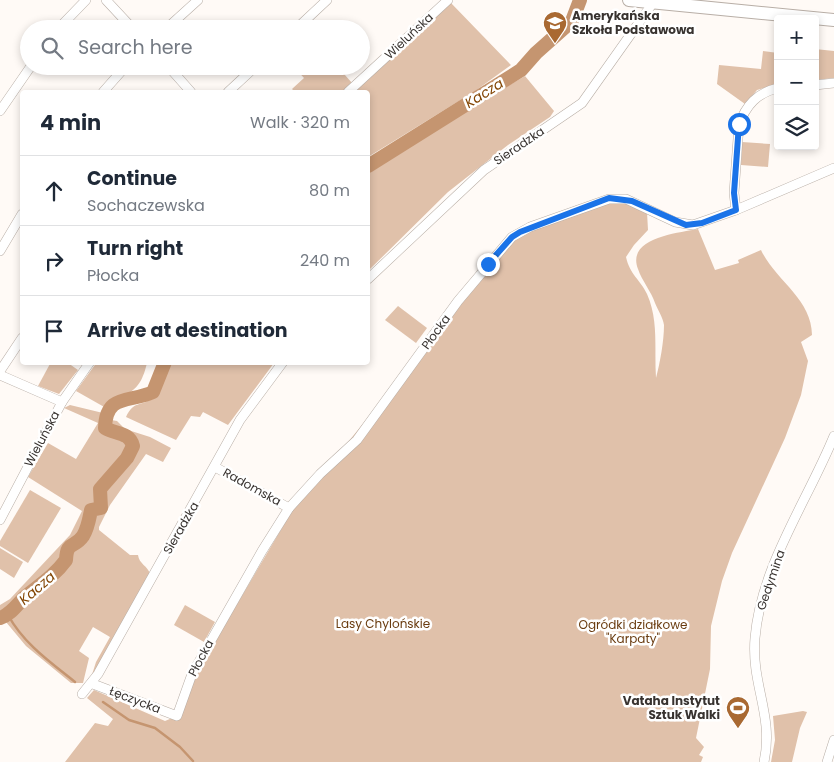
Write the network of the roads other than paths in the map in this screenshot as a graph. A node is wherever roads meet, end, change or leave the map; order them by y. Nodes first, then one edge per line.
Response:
1 (86, 0) edge
2 (106, 0) edge
3 (198, 0) edge
4 (328, 0) edge
5 (448, 0) edge
6 (629, 0) edge
7 (654, 1) edge
8 (67, 20) edge
9 (125, 20) edge
10 (176, 20) edge
11 (306, 20) edge
12 (834, 20) edge
13 (370, 72) edge
14 (25, 75) edge
15 (118, 75) edge
16 (176, 75) edge
17 (246, 75) edge
18 (366, 75) edge
19 (834, 83) edge
20 (819, 85) edge
21 (105, 90) edge
22 (189, 90) edge
23 (230, 90) edge
24 (350, 90) edge
25 (774, 90) edge
26 (0, 111) edge
27 (834, 168) edge
28 (736, 210) junction
29 (20, 217) edge
30 (0, 251) edge
31 (370, 277) edge
32 (20, 341) edge
33 (88, 365) edge
34 (281, 365) edge
35 (0, 371) edge
36 (0, 375) edge
37 (62, 402) junction
38 (834, 436) edge
39 (216, 467) junction
40 (290, 508) junction
41 (0, 520) edge
42 (93, 684) junction
43 (82, 694) dead end
44 (177, 716) joint
45 (834, 740) edge
46 (764, 762) edge
47 (827, 762) edge

1 - 8 street
2 - 9 street
3 - 10 street
4 - 11 street
5 - 13 street, Wieluńska
6 - 7 street
7 - 12 street
7 - 31 street, Sieradzka
14 - 26 street
15 - 21 street
16 - 22 street
17 - 23 street
18 - 24 street, Wieluńska
19 - 20 street
25 - 28 street
27 - 28 street, Płocka
28 - 40 street, Płocka
29 - 30 street
32 - 35 street
33 - 37 street, Wieluńska
34 - 39 street, Sieradzka
36 - 37 street
37 - 41 street, Wieluńska
38 - 46 street, Gedymina
39 - 40 street, Radomska
39 - 42 street, Sieradzka
40 - 44 street, Płocka
42 - 43 street, Sieradzka
42 - 44 street, Łęczycka
45 - 47 street

